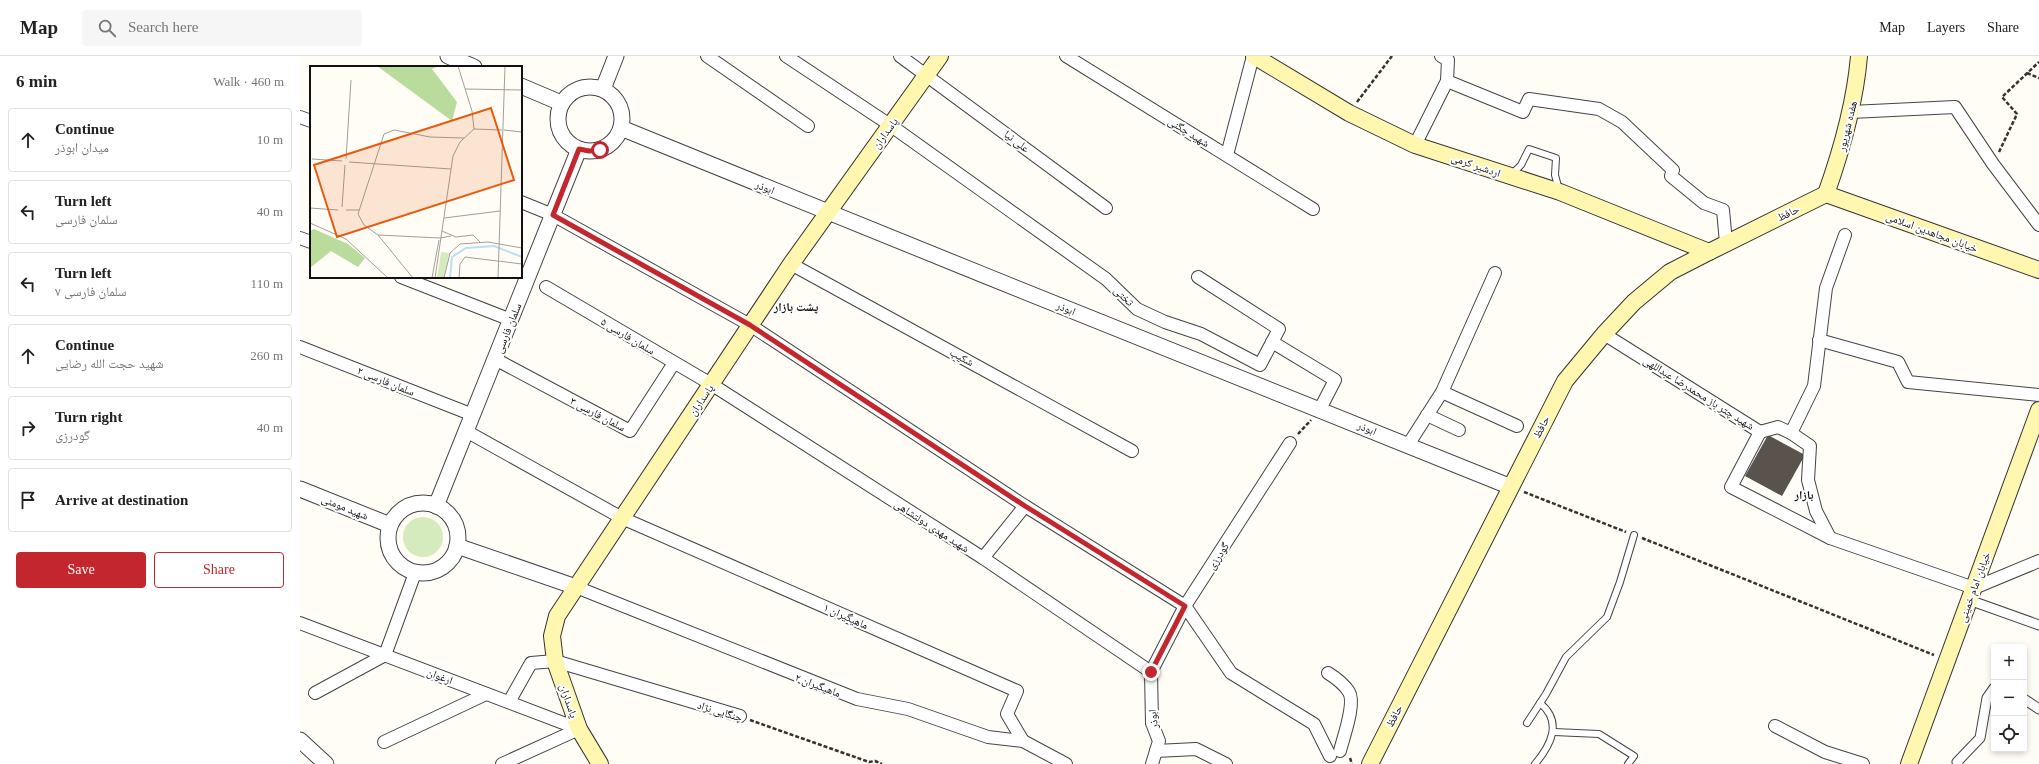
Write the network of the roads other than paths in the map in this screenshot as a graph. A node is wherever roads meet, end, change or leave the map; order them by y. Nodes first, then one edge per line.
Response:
1 (448, 56) edge
2 (616, 56) edge
3 (707, 56) edge
4 (786, 56) edge
5 (900, 56) edge
6 (940, 56) edge
7 (1066, 56) edge
8 (1254, 56) edge
9 (1859, 56) edge
10 (1447, 57) edge
11 (472, 66) edge
12 (927, 74) junction
13 (1447, 81) junction
14 (522, 86) edge
15 (603, 89) junction
16 (561, 103) junction
17 (1851, 112) junction
18 (300, 117) edge
19 (310, 121) edge
20 (808, 126) dead end
21 (890, 126) junction
22 (621, 128) junction
23 (1416, 145) junction
24 (579, 149) junction
25 (1226, 155) junction
26 (1509, 176) junction
27 (1560, 192) junction
28 (1826, 194) junction
29 (522, 202) edge
30 (1106, 208) dead end
31 (1313, 209) dead end
32 (827, 213) junction
33 (553, 215) junction
34 (2039, 225) edge
35 (1845, 235) dead end
36 (300, 238) edge
37 (310, 242) edge
38 (1726, 243) junction
39 (1708, 252) junction
40 (791, 264) junction
41 (2039, 270) edge
42 (1495, 273) dead end
43 (1198, 277) dead end
44 (404, 278) edge
45 (546, 287) dead end
46 (511, 320) junction
47 (750, 325) junction
48 (1604, 334) junction
49 (1819, 340) junction
50 (1272, 342) junction
51 (300, 347) edge
52 (495, 359) junction
53 (674, 363) junction
54 (711, 384) junction
55 (1442, 392) junction
56 (2039, 396) edge
57 (1320, 409) junction
58 (2039, 410) edge
59 (472, 415) junction
60 (1427, 415) junction
61 (1517, 426) dead end
62 (1459, 430) dead end
63 (466, 431) junction
64 (1760, 432) junction
65 (1791, 433) junction
66 (1290, 443) road end
67 (1408, 445) junction
68 (1132, 451) dead end
69 (1510, 487) junction
70 (300, 489) edge
71 (436, 506) junction
72 (1025, 506) junction
73 (622, 518) junction
74 (390, 525) junction
75 (1634, 535) road end
76 (1830, 538) junction
77 (457, 546) junction
78 (983, 558) junction
79 (2039, 561) edge
80 (415, 573) junction
81 (576, 587) junction
82 (1972, 594) junction
83 (1185, 606) junction
84 (300, 623) edge
85 (2039, 625) edge
86 (385, 655) junction
87 (555, 661) junction
88 (1151, 672) junction
89 (1328, 672) dead end
90 (1991, 692) edge
91 (315, 693) dead end
92 (486, 694) junction
93 (2027, 701) edge
94 (509, 702) junction
95 (1540, 703) junction
96 (2039, 709) edge
97 (740, 716) road end
98 (1527, 723) dead end
99 (1775, 726) dead end
100 (579, 729) junction
101 (1554, 732) junction
102 (300, 740) edge
103 (1023, 741) junction
104 (384, 742) dead end
105 (1156, 751) junction
106 (326, 764) edge
107 (502, 764) edge
108 (600, 764) edge
109 (1066, 764) edge
110 (1152, 764) edge
111 (1226, 764) edge
112 (1370, 764) edge
113 (1535, 764) edge
114 (1628, 764) edge
115 (1863, 764) edge
116 (1909, 764) edge
117 (1958, 764) edge

1 - 11 street
2 - 15 street
3 - 20 street
4 - 21 street
5 - 12 street, علی نیا
6 - 12 main road, پاسداران
7 - 25 street, شهید چگنی
8 - 23 main road, اردشیر کرمی
8 - 25 street
9 - 17 main road, هفده شهریور
10 - 13 street
12 - 21 main road, پاسداران
12 - 30 street, علی نیا
13 - 23 street
13 - 38 street
14 - 16 street
15 - 16 street
15 - 22 street
16 - 24 street
17 - 28 main road, هفده شهریور
17 - 34 street
18 - 19 street
21 - 32 main road, پاسداران
21 - 50 street, تختی
22 - 24 street
22 - 32 street, ابوذر
23 - 26 main road, اردشیر کرمی
24 - 33 street, سلمان فارسی
25 - 31 street, شهید چگنی
26 - 27 main road, اردشیر کرمی
26 - 27 lane
27 - 39 main road, اردشیر کرمی
28 - 38 main road, حافظ
28 - 41 main road, خیابان مجاهدین اسلامی
29 - 33 street
32 - 40 main road, پاسداران
32 - 57 street, ابوذر
33 - 46 street, سلمان فارسی
33 - 47 street
35 - 49 street
36 - 37 street
38 - 39 main road, حافظ
39 - 48 main road, حافظ
40 - 47 main road, پاسداران
40 - 68 street, شکیب
42 - 55 street
43 - 50 street, تختی
44 - 46 street
45 - 53 street, سلمان فارسی ۵
46 - 52 street, سلمان فارسی
47 - 54 main road, پاسداران
47 - 72 street
48 - 64 street, شهید چتر باز محمدرضا عبداللهی
48 - 69 main road, حافظ
49 - 56 street
49 - 65 street
50 - 57 street
51 - 59 street, سلمان فارسی ۲
52 - 53 street, سلمان فارسی ۳
52 - 59 street, سلمان فارسی
53 - 54 street, سلمان فارسی ۵
54 - 73 main road, پاسداران
54 - 78 street, شهید مهدی دولتشاهی
55 - 60 street
55 - 61 street
57 - 67 street, ابوذر
58 - 82 main road, خیابان امام خمینی
59 - 63 street, سلمان فارسی
60 - 62 street
60 - 67 street
63 - 71 street, سلمان فارسی
63 - 73 street
64 - 65 street
64 - 76 street, شهید چتر باز محمدرضا عبداللهی
65 - 76 street
66 - 83 street, گودرزی
67 - 69 street, ابوذر
69 - 112 main road, حافظ
70 - 74 street, شهید مومنی
71 - 74 street
71 - 77 street
72 - 78 street
72 - 83 street
73 - 81 main road, پاسداران
73 - 103 street, ماهیگیران ۱
74 - 80 street
75 - 95 lane
76 - 82 street, شهید چتر باز محمدرضا عبداللهی
77 - 80 street
77 - 81 street
78 - 88 street, شهید مهدی دولتشاهی
79 - 82 street
80 - 86 street
81 - 87 main road, پاسداران
81 - 103 street, ماهیگیران ۲
82 - 85 street
82 - 116 main road, خیابان امام خمینی
83 - 88 street, گودرزی
83 - 89 street
84 - 86 street, ارغوان
86 - 91 street
86 - 92 street, ارغوان
87 - 94 street
87 - 97 street, چنگایی نژاد
87 - 100 main road, پاسداران
88 - 105 street, ابوذر
90 - 117 street
92 - 94 street, ارغوان
92 - 104 street
93 - 96 street
94 - 100 street, ارغوان
95 - 98 lane
95 - 101 lane
99 - 115 street
100 - 107 street
100 - 108 main road, پاسداران
101 - 113 lane
101 - 114 lane
102 - 106 street
103 - 109 street, ماهیگیران ۲
105 - 110 street, ابوذر
105 - 111 street

